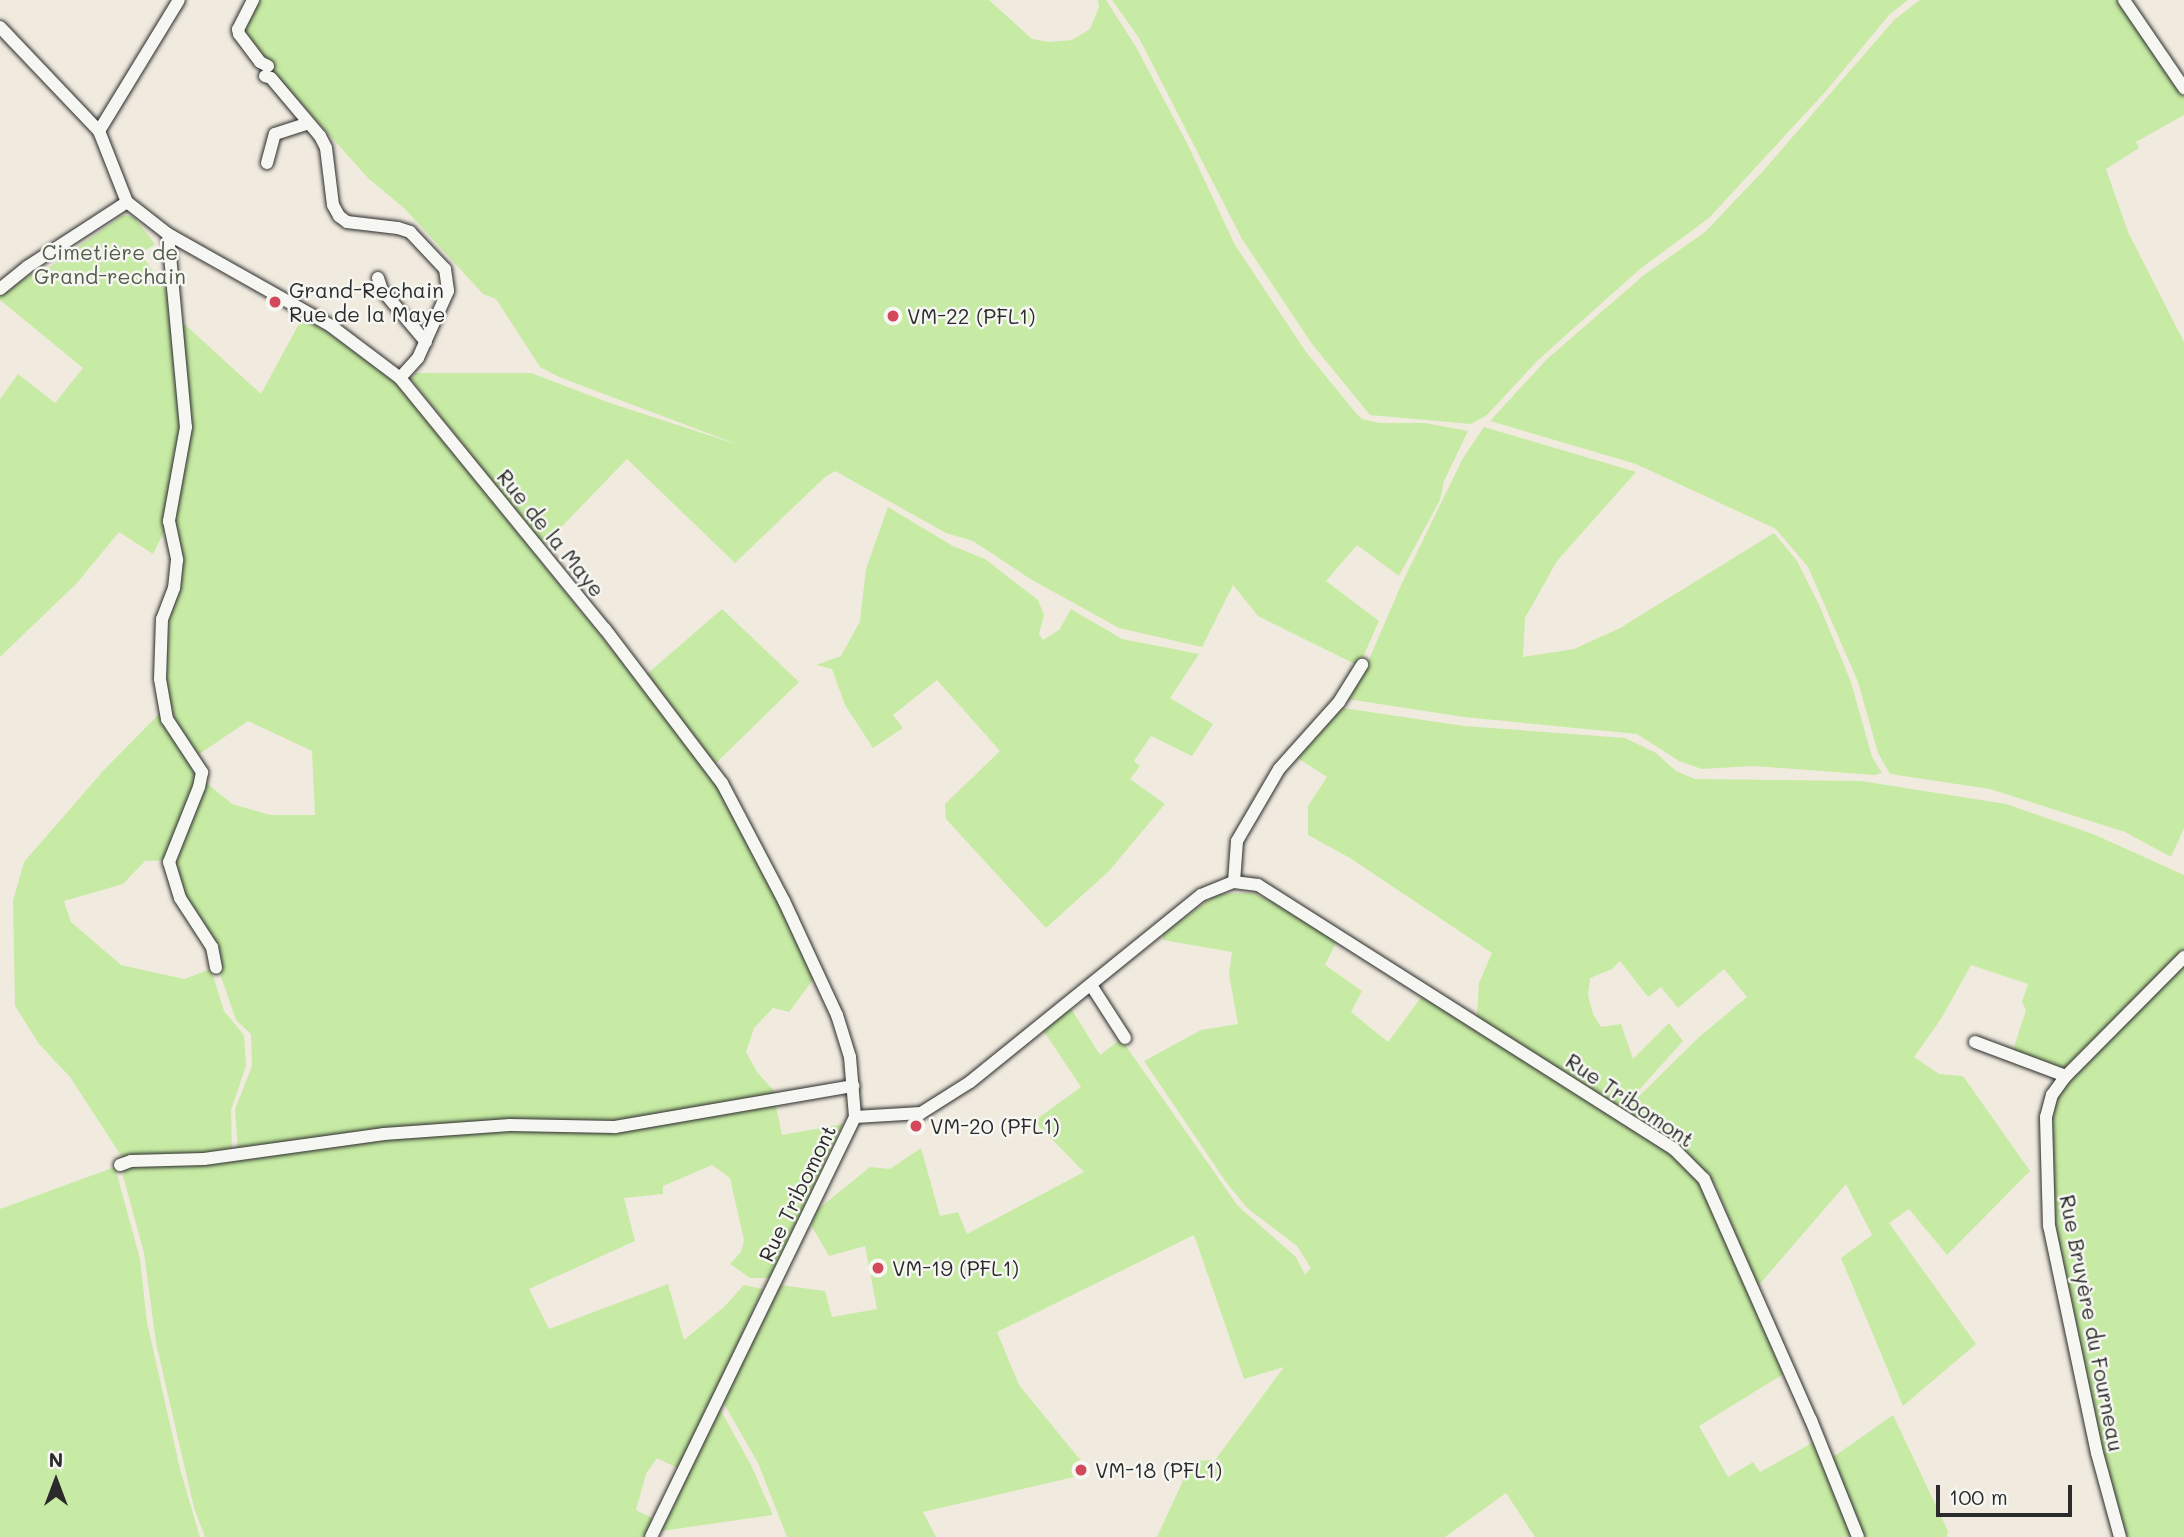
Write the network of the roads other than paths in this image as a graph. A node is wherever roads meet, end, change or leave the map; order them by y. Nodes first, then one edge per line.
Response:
1 (179, 0) edge
2 (253, 0) edge
3 (2124, 0) edge
4 (0, 27) edge
5 (2184, 88) edge
6 (308, 123) junction
7 (99, 131) junction
8 (267, 163) dead end
9 (127, 202) junction
10 (168, 234) junction
11 (378, 278) dead end
12 (0, 289) edge
13 (426, 342) junction
14 (400, 378) junction
15 (1362, 665) dead end
16 (1234, 882) junction
17 (2184, 957) edge
18 (216, 968) dead end
19 (1091, 985) junction
20 (1125, 1038) dead end
21 (1975, 1042) dead end
22 (2066, 1076) junction
23 (853, 1086) junction
24 (855, 1118) junction
25 (120, 1165) dead end
26 (651, 1537) edge
27 (1858, 1537) edge
28 (2120, 1537) edge

1 - 7 street
2 - 6 street
3 - 5 street
4 - 7 street
6 - 8 street
6 - 13 street
7 - 9 street
9 - 10 street, Rue de la Maye
9 - 12 street
10 - 14 street, Rue de la Maye
10 - 18 street
11 - 13 street
13 - 14 street
14 - 23 street, Rue de la Maye
15 - 16 street
16 - 19 street, Rue Tribomont
16 - 27 street, Rue Tribomont
17 - 22 street, Rue Bruyère du Fourneau
19 - 20 street
19 - 24 street, Rue Tribomont
21 - 22 street
22 - 28 street, Rue Bruyère du Fourneau
23 - 24 street, Rue de la Maye
23 - 25 street
24 - 26 street, Rue Tribomont

